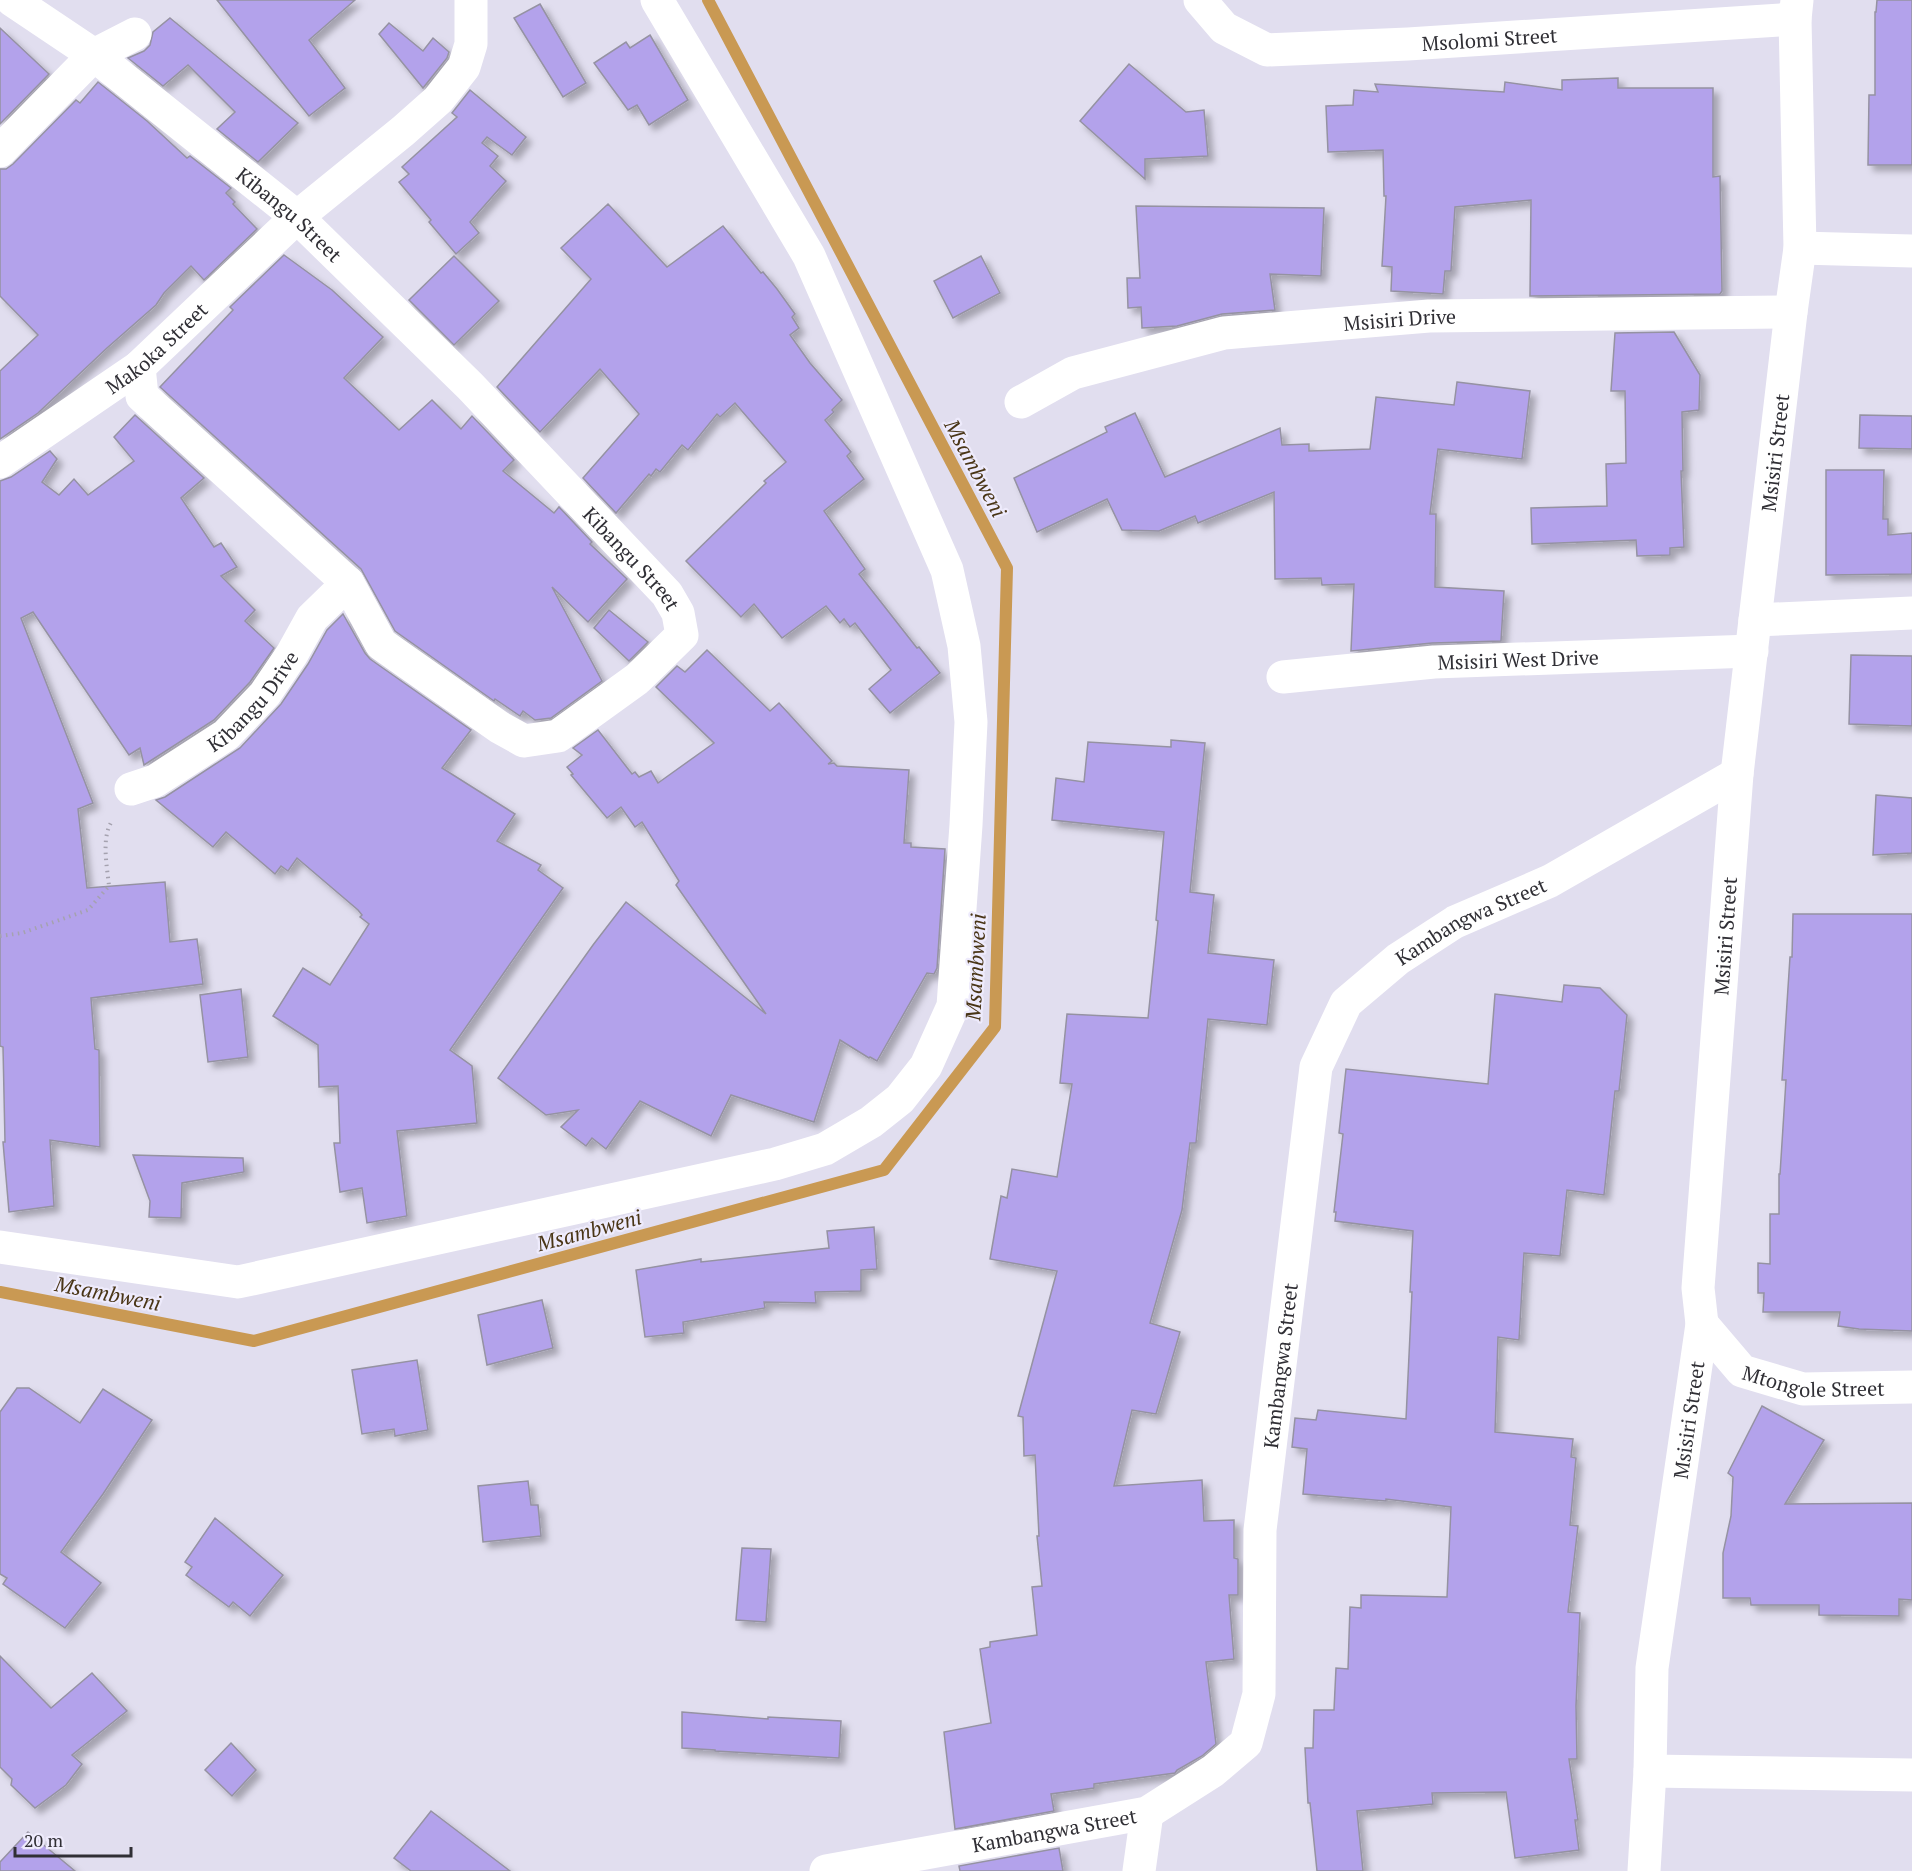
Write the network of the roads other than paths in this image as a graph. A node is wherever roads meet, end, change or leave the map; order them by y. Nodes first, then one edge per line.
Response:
1 (12, 0) edge
2 (471, 0) edge
3 (657, 0) edge
4 (1200, 0) edge
5 (1796, 9) edge
6 (135, 34) dead end
7 (94, 55) junction
8 (0, 151) edge
9 (297, 217) junction
10 (1800, 248) junction
11 (1912, 251) edge
12 (1791, 312) junction
13 (139, 367) junction
14 (1021, 402) dead end
15 (0, 462) edge
16 (348, 584) junction
17 (1912, 613) edge
18 (1753, 635) junction
19 (1284, 677) dead end
20 (1737, 774) junction
21 (131, 789) road end
22 (0, 1247) edge
23 (1702, 1324) junction
24 (1912, 1387) edge
25 (1650, 1771) junction
26 (1912, 1775) edge
27 (1147, 1813) junction
28 (826, 1871) edge
29 (1139, 1871) edge
30 (1644, 1871) edge

1 - 7 street, Kibangu Street
2 - 9 street, Makoka Street
3 - 22 street
4 - 5 street, Msolomi Street
5 - 10 street, Msisiri Street
6 - 7 street
7 - 8 street
7 - 9 street, Kibangu Street
9 - 13 street, Makoka Street
9 - 16 street, Kibangu Street
10 - 11 street
10 - 12 street, Msisiri Street
12 - 14 street, Msisiri Drive
12 - 18 street, Msisiri Street
13 - 15 street, Makoka Street
13 - 16 street, Kibangu Street
16 - 21 street, Kibangu Drive
17 - 18 street, Msisiri West Drive
18 - 19 street, Msisiri West Drive
18 - 20 street, Msisiri Street
20 - 23 street, Msisiri Street
20 - 27 street, Kambangwa Street
23 - 24 street, Mtongole Street
23 - 25 street, Msisiri Street
25 - 26 street
25 - 30 street, Msisiri Street
27 - 28 street, Kambangwa Street
27 - 29 street

